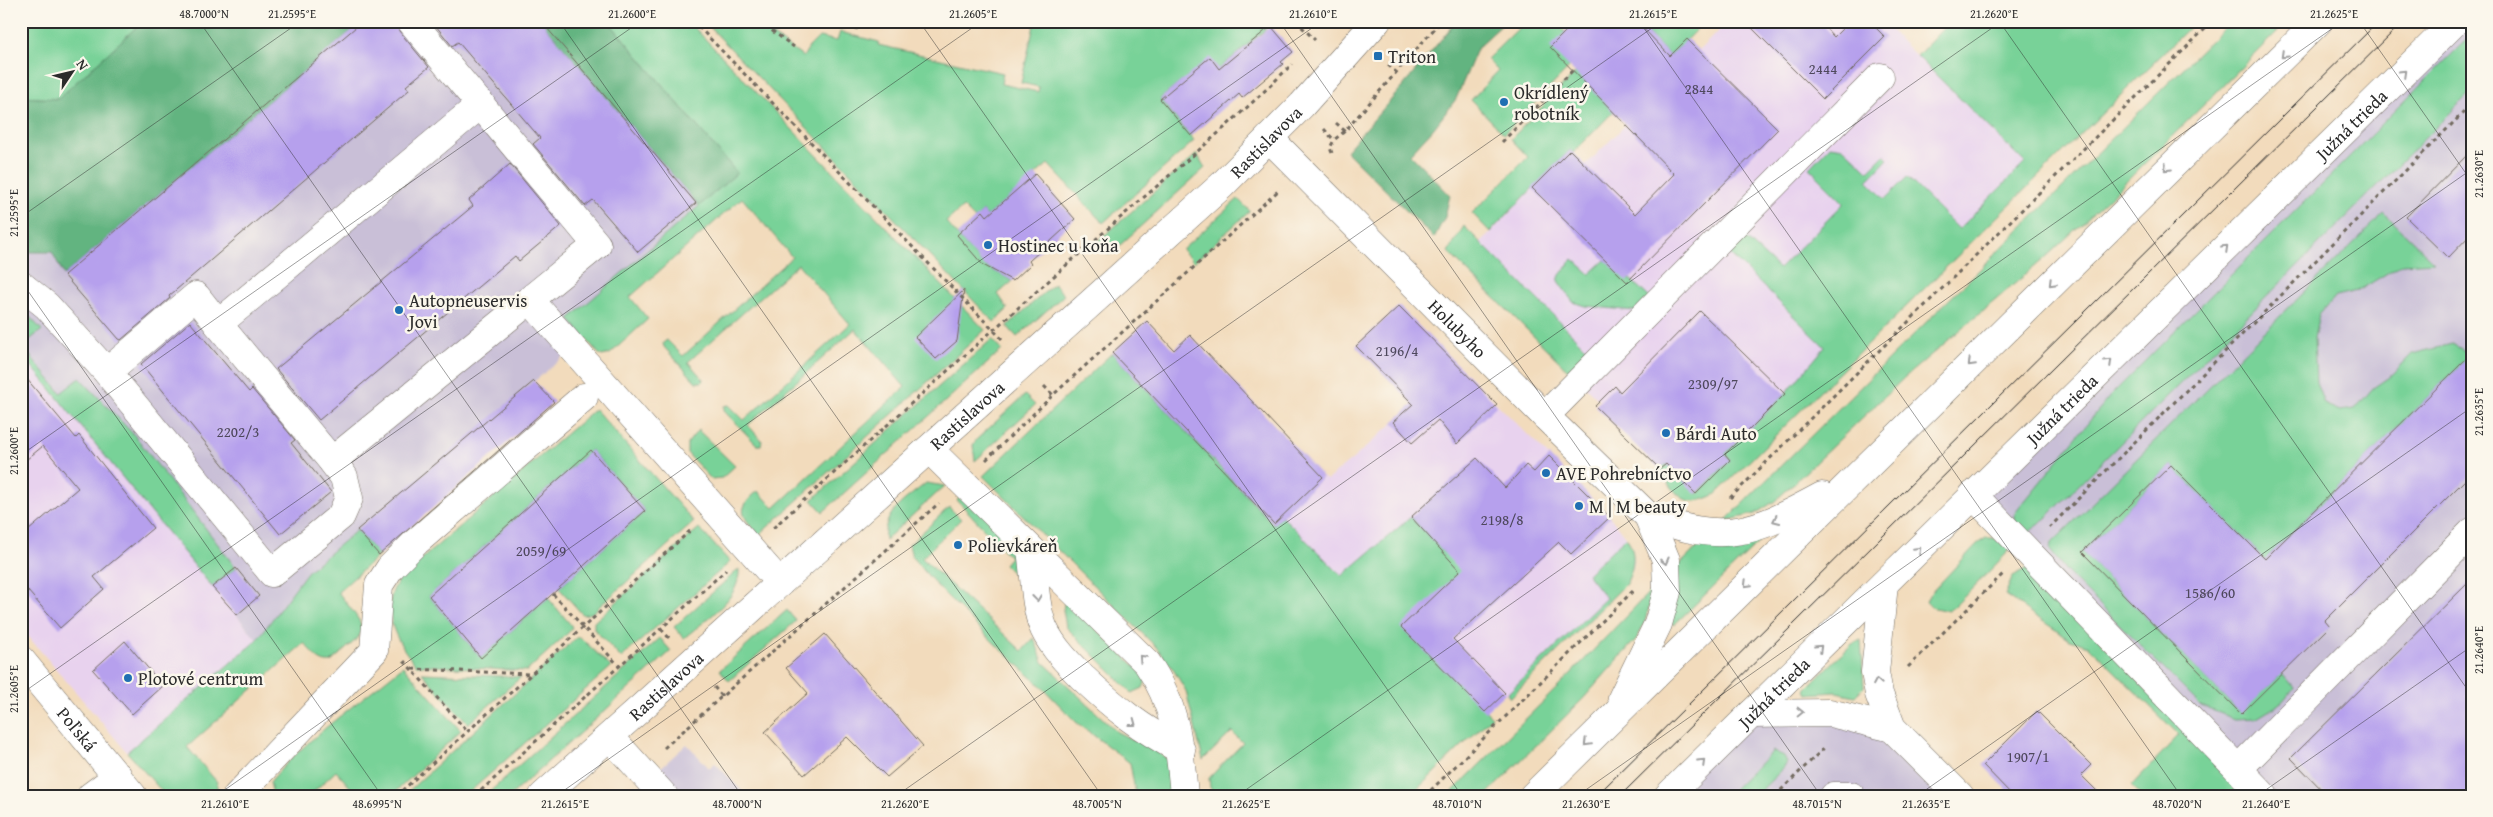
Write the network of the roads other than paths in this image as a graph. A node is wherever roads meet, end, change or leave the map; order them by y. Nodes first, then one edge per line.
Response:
1 (411, 21) edge
2 (1377, 21) edge
3 (2319, 21) edge
4 (2456, 21) edge
5 (1880, 77) dead end
6 (481, 104) junction
7 (1269, 138) junction
8 (21, 286) edge
9 (530, 300) junction
10 (218, 324) junction
11 (107, 372) junction
12 (584, 397) dead end
13 (1545, 416) junction
14 (929, 449) junction
15 (332, 461) junction
16 (1850, 482) junction
17 (1972, 495) junction
18 (1648, 516) junction
19 (2472, 532) edge
20 (1032, 550) junction
21 (780, 583) junction
22 (1884, 584) junction
23 (21, 660) edge
24 (1751, 714) junction
25 (1612, 717) junction
26 (1892, 728) junction
27 (610, 737) junction
28 (1180, 750) junction
29 (2238, 770) junction
30 (126, 786) edge
31 (92, 796) edge
32 (237, 796) edge
33 (543, 796) edge
34 (664, 796) edge
35 (1184, 796) edge
36 (1533, 796) edge
37 (1668, 796) edge
38 (1834, 796) edge
39 (1851, 796) edge
40 (1960, 796) edge
41 (2264, 796) edge

1 - 6 street
2 - 7 street, Rastislavova
3 -> 16 street
17 -> 4 street, Južná trieda
5 - 13 street
6 - 9 street
6 - 10 street
7 - 13 street, Holubyho
7 - 14 street, Rastislavova
8 - 11 street
9 - 15 street
9 - 21 street
10 - 11 street
10 - 15 street
11 - 15 street
12 - 32 street
13 - 18 street, Holubyho
14 - 20 street
14 - 21 street, Rastislavova
16 -> 18 street
16 -> 25 street
22 -> 17 street, Južná trieda
17 - 29 street
18 -> 25 street
19 - 29 street
28 -> 20 street
20 -> 28 street
21 - 27 street, Rastislavova
24 -> 22 street, Južná trieda
26 -> 22 street
23 - 30 street, Poľská
24 -> 26 street
37 -> 24 street, Južná trieda
25 -> 36 street
26 - 40 street
27 - 33 street, Rastislavova
27 - 34 street
28 - 35 street
29 - 41 street
30 - 31 street
38 - 39 street

